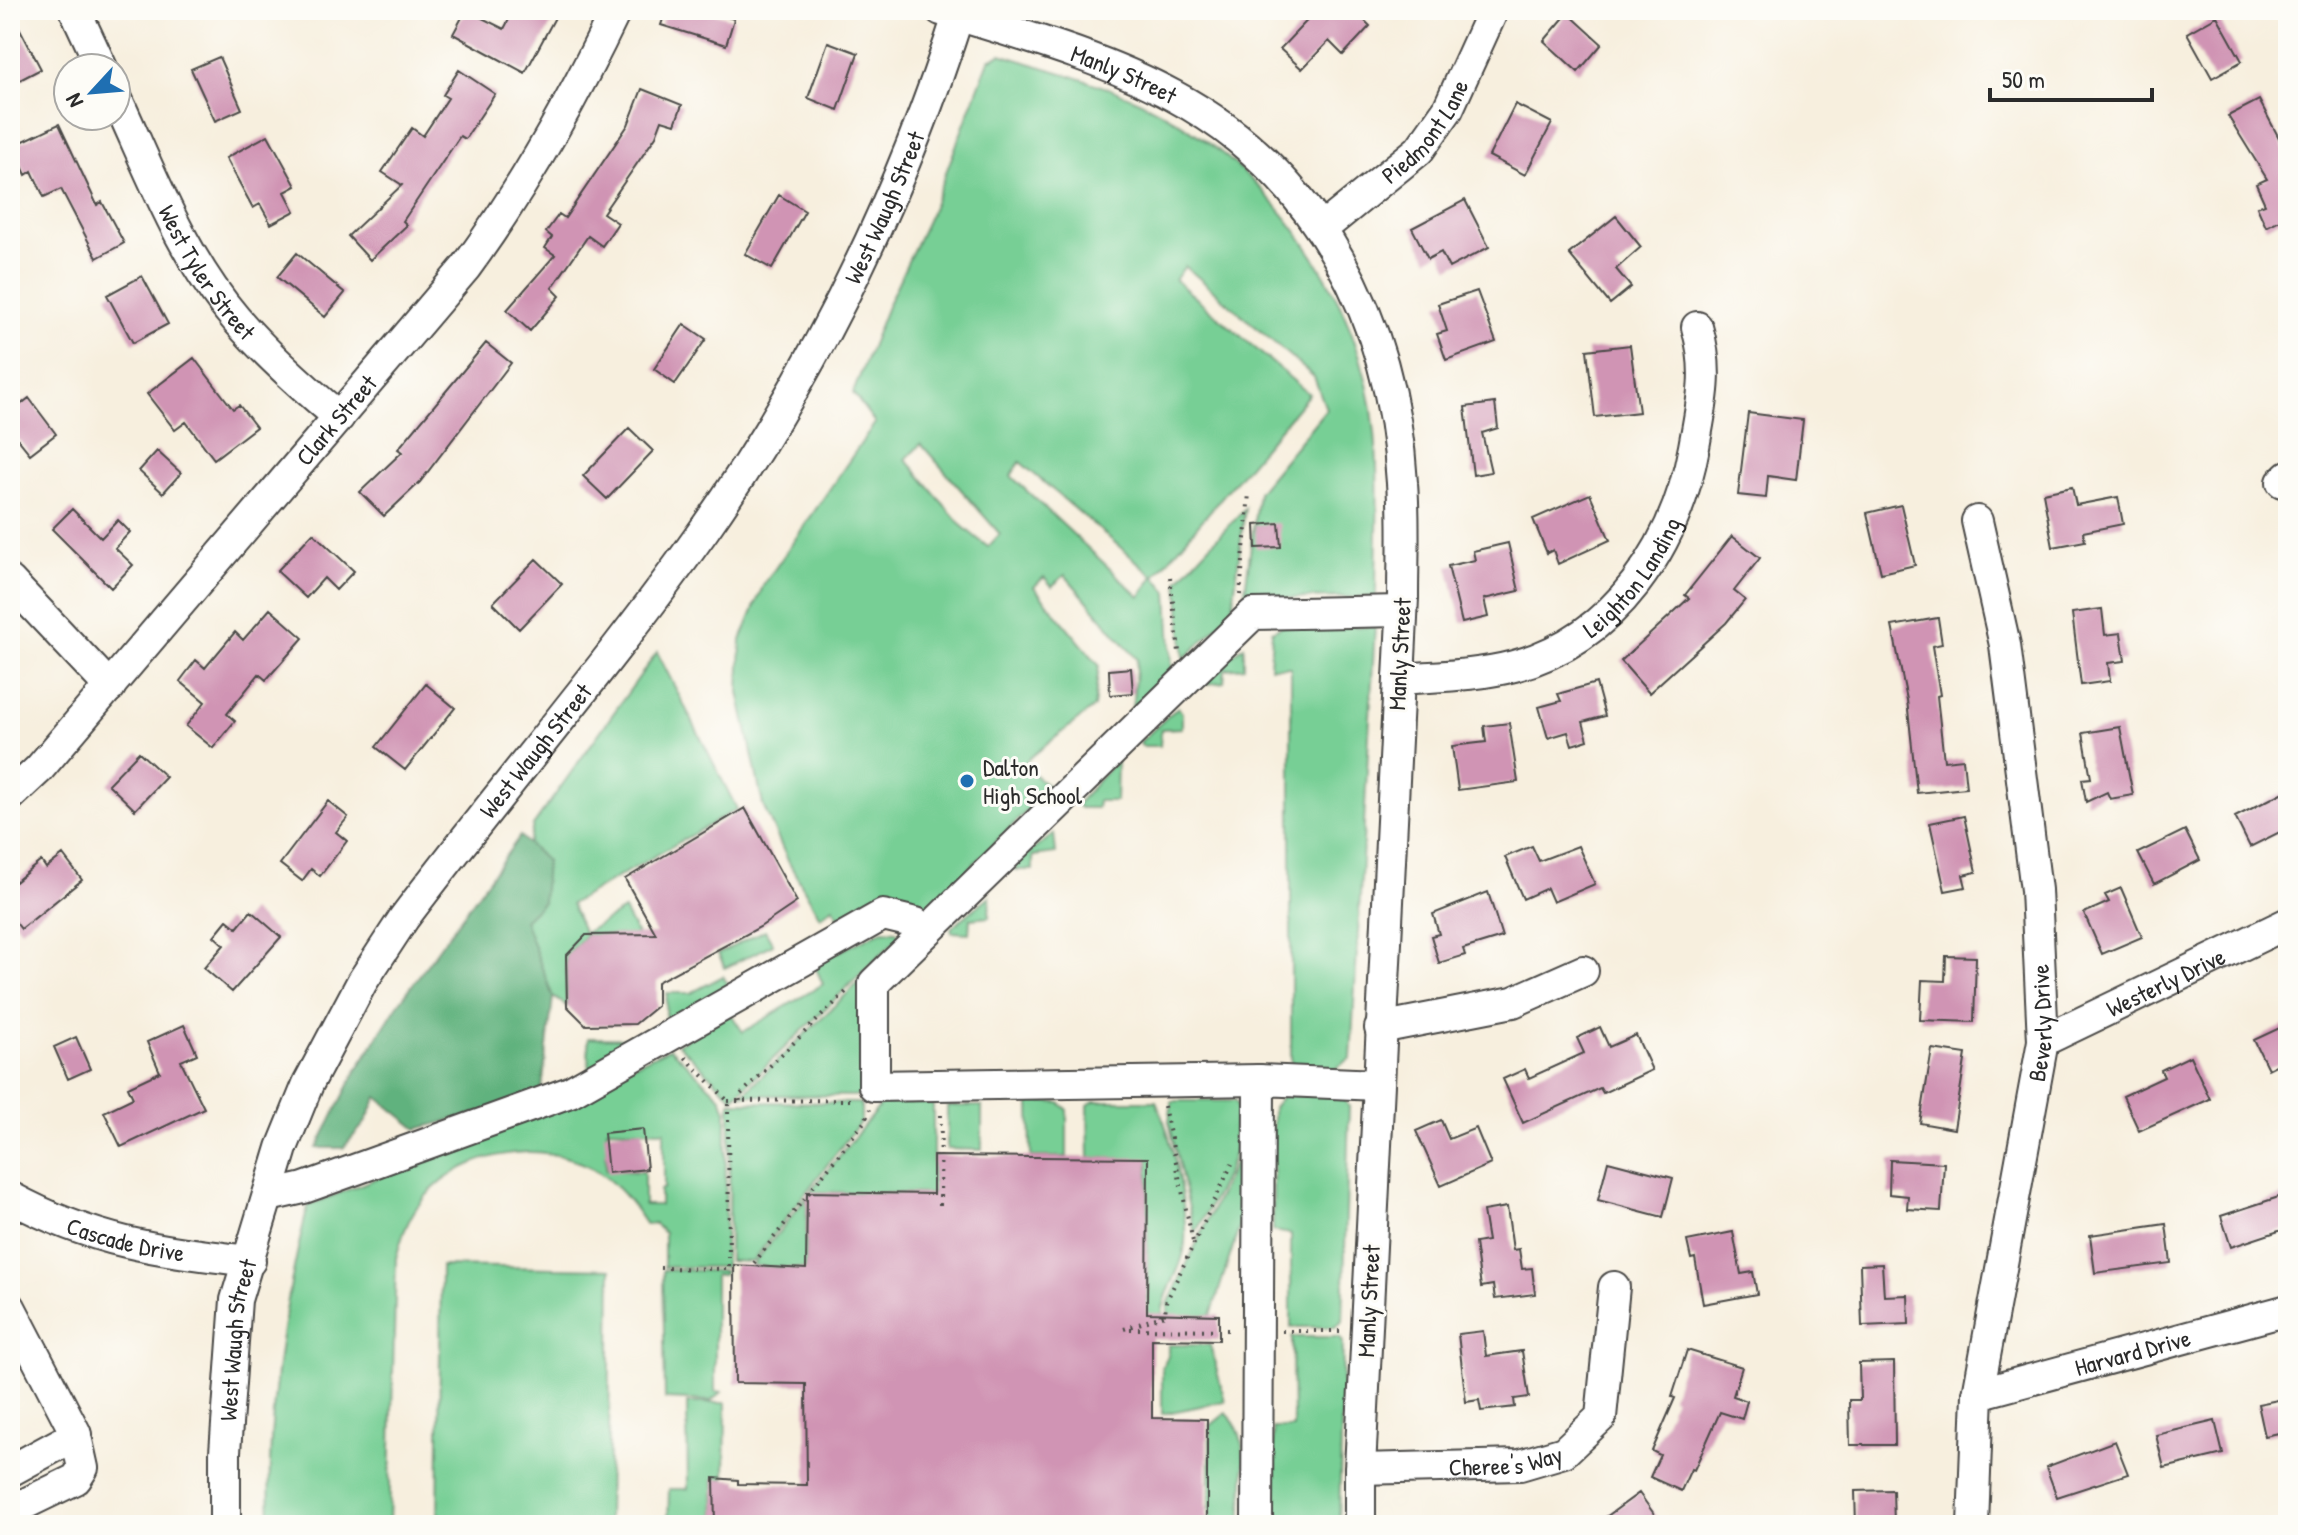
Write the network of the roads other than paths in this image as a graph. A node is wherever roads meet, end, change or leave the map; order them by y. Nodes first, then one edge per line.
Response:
1 (75, 10) edge
2 (616, 10) edge
3 (1493, 10) edge
4 (953, 12) edge
5 (95, 52) edge
6 (132, 132) edge
7 (1323, 228) junction
8 (1697, 327) dead end
9 (339, 417) junction
10 (1977, 521) dead end
11 (10, 581) edge
12 (1402, 611) junction
13 (1399, 679) junction
14 (110, 687) junction
15 (10, 796) edge
16 (916, 923) dead end
17 (2288, 923) edge
18 (1583, 971) dead end
19 (1380, 1028) junction
20 (2043, 1041) junction
21 (1259, 1080) junction
22 (1378, 1085) junction
23 (269, 1196) junction
24 (14, 1210) edge
25 (250, 1261) junction
26 (1614, 1287) dead end
27 (10, 1307) edge
28 (2288, 1310) edge
29 (1978, 1394) junction
30 (76, 1435) junction
31 (1360, 1469) junction
32 (10, 1471) edge
33 (10, 1511) edge
34 (225, 1525) edge
35 (1257, 1525) edge
36 (1360, 1525) edge
37 (1973, 1525) edge

1 - 5 street
2 - 9 street, Clark Street
3 - 7 street, Piedmont Lane
4 - 7 street, Manly Street
4 - 23 street, West Waugh Street
6 - 9 street, West Tyler Street
7 - 12 street, Manly Street
8 - 13 street, Leighton Landing
9 - 14 street, Clark Street
10 - 20 street, Beverly Drive
11 - 14 street
12 - 13 street, Manly Street
12 - 21 street
13 - 19 street, Manly Street
14 - 15 street, Clark Street
16 - 23 street
17 - 20 street, Westerly Drive
18 - 19 street
19 - 22 street, Manly Street
20 - 29 street, Beverly Drive
21 - 22 street
21 - 35 street
22 - 31 street, Manly Street
23 - 25 street, West Waugh Street
24 - 25 street, Cascade Drive
25 - 34 street, West Waugh Street
26 - 31 street, Cheree's Way
27 - 30 street
28 - 29 street, Harvard Drive
29 - 37 street, Beverly Drive
30 - 32 street
30 - 33 street
31 - 36 street, Manly Street

